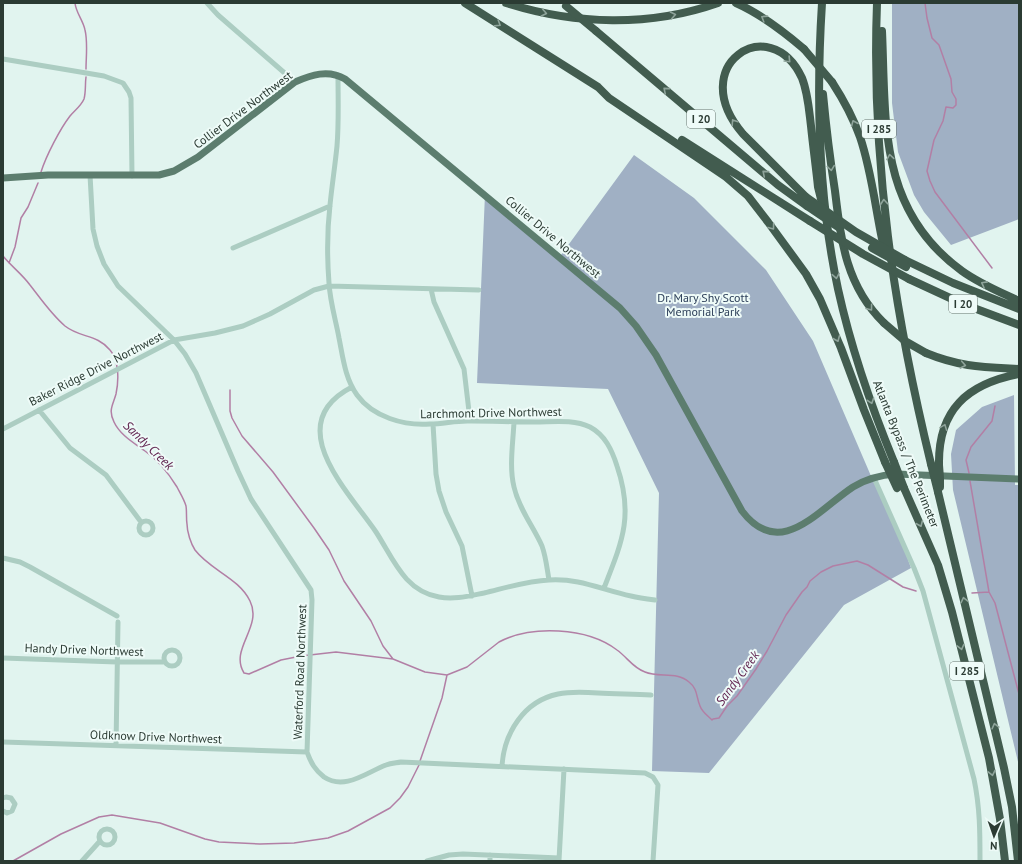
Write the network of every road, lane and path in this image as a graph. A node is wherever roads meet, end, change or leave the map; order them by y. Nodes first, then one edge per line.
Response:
1 (207, 3) edge
2 (465, 3) edge
3 (506, 3) edge
4 (718, 3) edge
5 (736, 3) edge
6 (822, 3) edge
7 (879, 3) edge
8 (564, 5) edge
9 (3, 59) edge
10 (819, 59) junction
11 (338, 75) junction
12 (295, 82) junction
13 (598, 87) junction
14 (90, 175) junction
15 (132, 176) junction
16 (3, 178) edge
17 (330, 206) junction
18 (829, 237) junction
19 (233, 248) dead end
20 (890, 255) junction
21 (905, 263) junction
22 (329, 286) junction
23 (432, 289) junction
24 (479, 290) dead end
25 (1019, 301) edge
26 (1019, 309) edge
27 (1019, 314) edge
28 (1019, 324) edge
29 (174, 340) junction
30 (1019, 369) edge
31 (1019, 374) edge
32 (352, 387) junction
33 (39, 410) junction
34 (470, 420) junction
35 (514, 422) junction
36 (433, 424) junction
37 (3, 429) edge
38 (889, 462) junction
39 (935, 464) junction
40 (874, 478) junction
41 (1019, 479) edge
42 (141, 522) dead end
43 (3, 558) edge
44 (549, 580) junction
45 (604, 588) junction
46 (472, 596) junction
47 (655, 600) dead end
48 (3, 658) edge
49 (117, 662) junction
50 (164, 662) dead end
51 (651, 695) dead end
52 (3, 742) edge
53 (116, 746) junction
54 (308, 752) junction
55 (502, 766) junction
56 (564, 769) junction
57 (3, 798) edge
58 (3, 811) edge
59 (100, 840) dead end
60 (490, 855) junction
61 (559, 859) edge
62 (82, 861) edge
63 (427, 861) edge
64 (490, 861) edge
65 (653, 861) edge
66 (980, 861) edge
67 (1005, 861) edge
68 (1018, 861) edge

1 - 12 street
2 -> 13 highway, I 20
3 -> 4 highway
20 -> 5 highway, bridge
6 - 10 highway, Atlanta Bypass / The Perimeter / I 285
20 -> 7 highway, Atlanta Bypass / The Perimeter / I 285
25 -> 7 highway
21 -> 8 highway, I 20, bridge
9 - 15 street
10 - 18 highway, Atlanta Bypass / The Perimeter / I 285
10 -> 30 highway, bridge
11 - 12 main road, Collier Drive Northwest
11 - 17 street, Larchmont Drive Northwest
11 - 40 main road, Collier Drive Northwest
12 - 15 main road, Collier Drive Northwest
13 - 28 highway, I 20, bridge
13 -> 38 highway
14 - 15 main road, Collier Drive Northwest
14 - 16 main road, Collier Drive Northwest
14 - 29 street, Waterford Road Northwest
17 - 19 street
17 - 22 street, Larchmont Drive Northwest
21 -> 18 highway, bridge
18 -> 38 highway, Atlanta Bypass / The Perimeter / I 285
20 - 39 highway, Atlanta Bypass / The Perimeter / I 285
21 - 26 highway
21 - 27 highway, I 20
22 - 23 street, Baker Ridge Drive Northwest
22 - 29 street, Baker Ridge Drive Northwest
22 - 32 street, Larchmont Drive Northwest
23 - 24 street, Baker Ridge Drive Northwest
23 - 34 street
29 - 33 street, Baker Ridge Drive Northwest
29 - 54 street, Waterford Road Northwest
39 -> 31 highway
32 - 36 street, Larchmont Drive Northwest
32 - 46 street
33 - 37 street, Baker Ridge Drive Northwest
33 - 42 street
34 - 35 street, Larchmont Drive Northwest
34 - 36 street, Larchmont Drive Northwest
35 - 44 street
35 - 45 street, Larchmont Drive Northwest
36 - 46 street
38 -> 67 highway, Atlanta Bypass / The Perimeter / I 285, bridge
68 -> 39 highway, Atlanta Bypass / The Perimeter / I 285, bridge
40 - 41 main road, Collier Drive Northwest
40 - 66 street
43 - 49 street
44 - 45 street
44 - 46 street
45 - 47 street
48 - 49 street, Handy Drive Northwest
49 - 50 street, Handy Drive Northwest
49 - 53 street
51 - 55 street
52 - 53 street, Oldknow Drive Northwest
53 - 54 street, Oldknow Drive Northwest
54 - 55 street, Waterford Road Northwest
55 - 56 street, Waterford Road Northwest
56 - 61 street
56 - 65 street, Waterford Road Northwest
57 - 58 street
59 - 62 street
60 - 61 street
60 - 63 street
60 - 64 street

